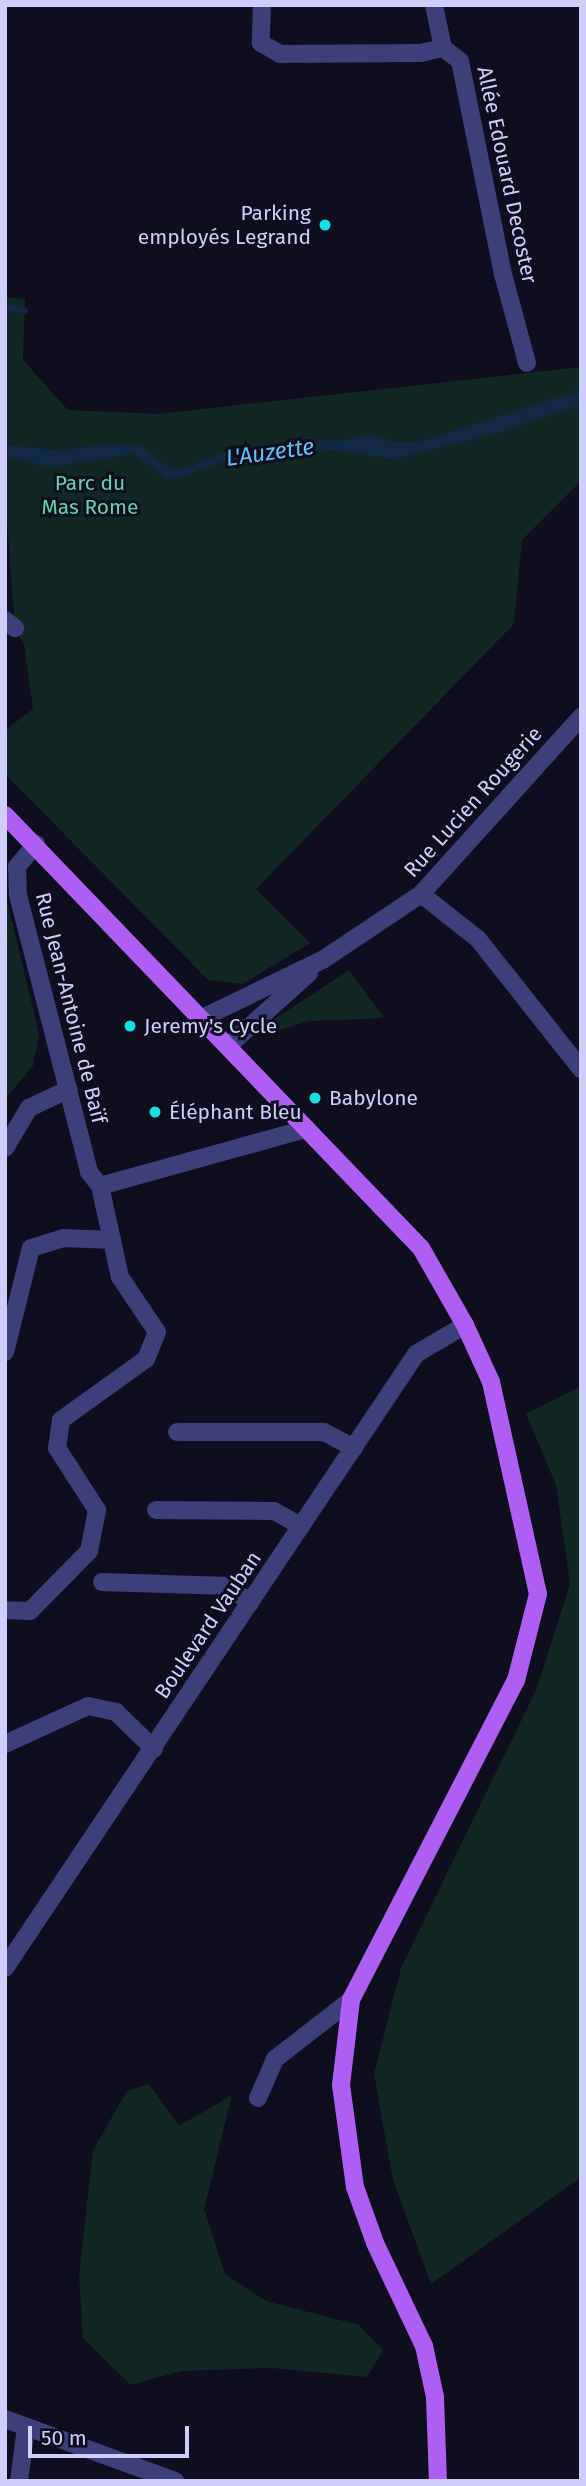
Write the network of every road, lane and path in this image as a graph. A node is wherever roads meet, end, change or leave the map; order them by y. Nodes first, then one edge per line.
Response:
1 (262, 5) edge
2 (434, 5) edge
3 (443, 48) junction
4 (527, 363) dead end
5 (581, 717) edge
6 (5, 815) edge
7 (36, 844) junction
8 (421, 894) junction
9 (324, 959) junction
10 (202, 1018) junction
11 (228, 1046) junction
12 (581, 1069) edge
13 (69, 1089) junction
14 (306, 1129) junction
15 (5, 1148) edge
16 (100, 1186) junction
17 (112, 1240) junction
18 (465, 1325) junction
19 (5, 1352) edge
20 (177, 1432) dead end
21 (354, 1448) junction
22 (156, 1510) dead end
23 (301, 1527) junction
24 (102, 1582) dead end
25 (250, 1603) junction
26 (5, 1610) edge
27 (5, 1744) edge
28 (154, 1749) junction
29 (5, 1968) edge
30 (351, 2000) junction
31 (258, 2098) dead end
32 (5, 2419) edge
33 (26, 2428) junction
34 (19, 2481) edge
35 (175, 2481) edge
36 (438, 2481) edge

1 - 3 street
2 - 3 street, Allée Edouard Decoster
3 - 4 street, Allée Edouard Decoster
5 - 8 street, Rue Lucien Rougerie
6 - 7 main road
7 - 10 main road
7 - 13 street, Rue Jean-Antoine de Baïf
8 - 9 street, Rue Lucien Rougerie
8 - 12 street
9 - 10 street, Rue Lucien Rougerie
9 - 11 street, Rue Lucien Rougerie
10 - 11 main road
11 - 14 main road
13 - 15 street
13 - 16 street, Rue Jean-Antoine de Baïf
14 - 16 street
14 - 18 main road
16 - 17 street, Rue Jean-Antoine de Baïf
17 - 19 street
17 - 26 street, Rue Jean-Antoine de Baïf
18 - 21 street, Boulevard Vauban
18 - 30 main road
20 - 21 street
21 - 23 street, Boulevard Vauban
22 - 23 street
23 - 25 street, Boulevard Vauban
24 - 25 street
25 - 28 street, Boulevard Vauban
27 - 28 street
28 - 29 street, Boulevard Vauban
30 - 31 street
30 - 36 main road
32 - 33 street
33 - 34 street
33 - 35 street

